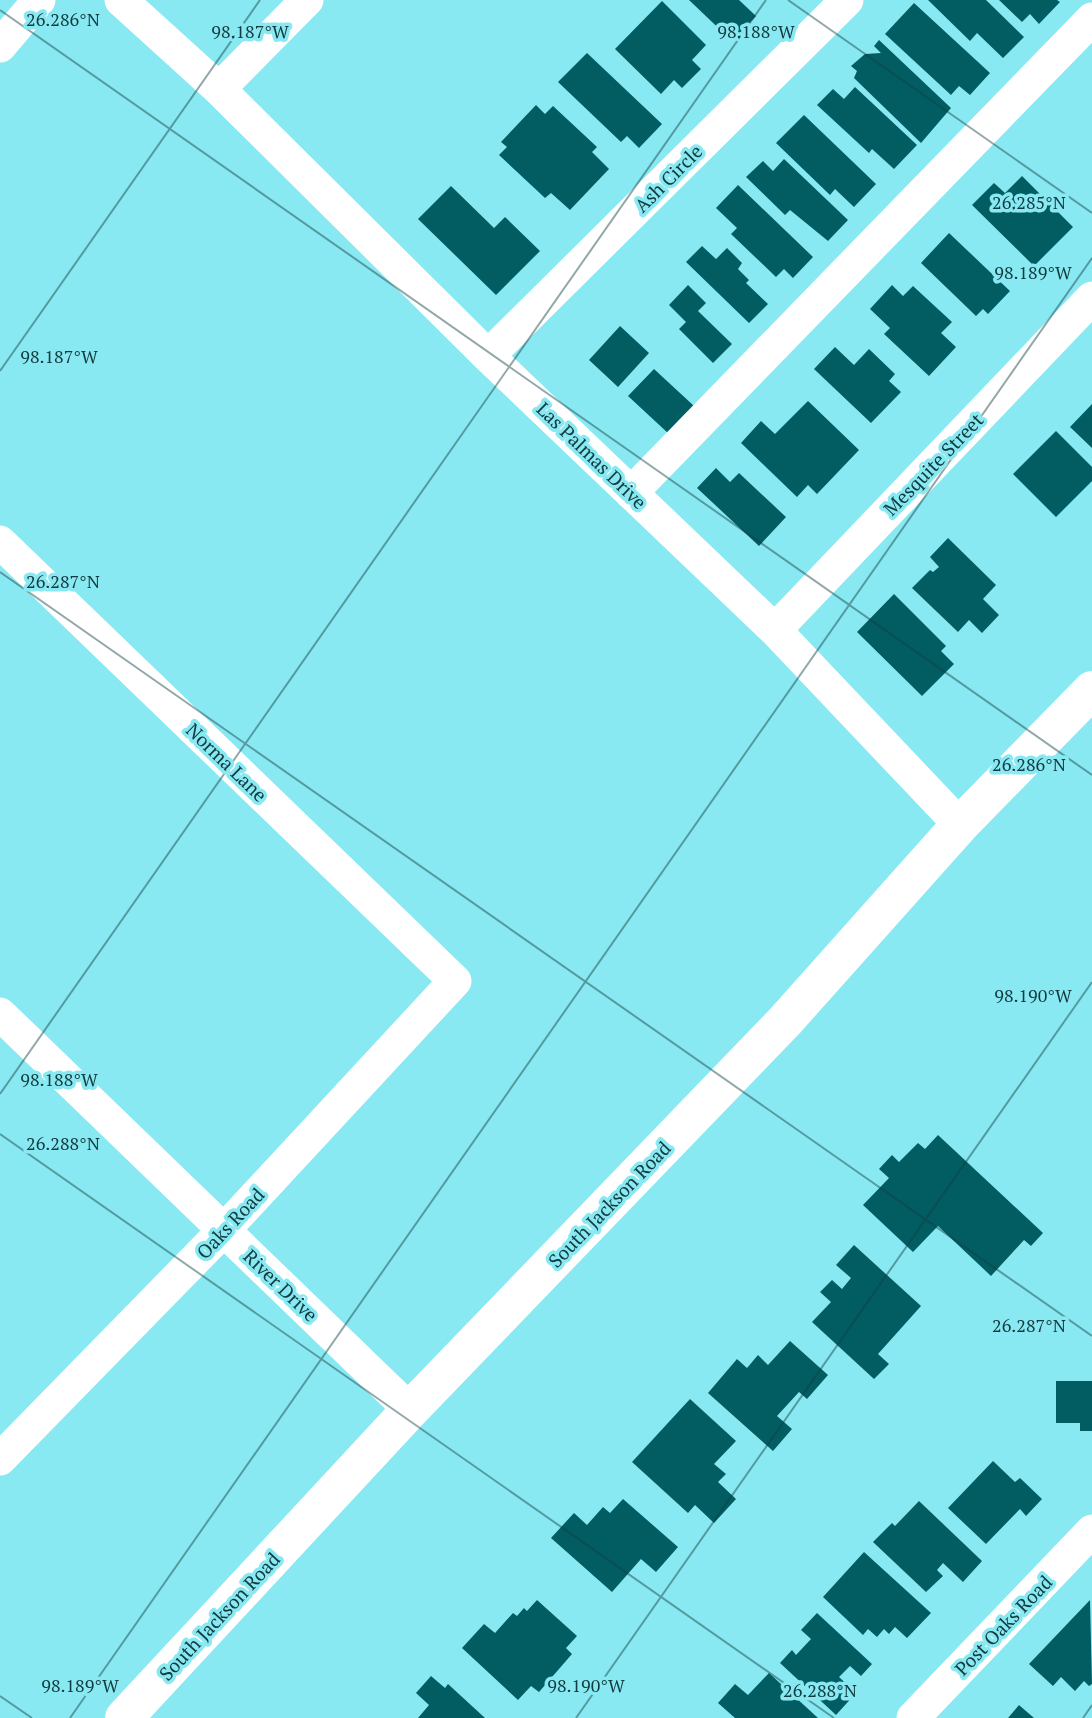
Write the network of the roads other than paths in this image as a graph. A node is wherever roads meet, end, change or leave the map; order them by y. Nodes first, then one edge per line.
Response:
1 (40, 0) edge
2 (121, 0) edge
3 (307, 0) edge
4 (847, 0) edge
5 (1092, 19) edge
6 (0, 46) edge
7 (219, 89) junction
8 (1092, 298) edge
9 (488, 356) junction
10 (631, 493) junction
11 (0, 542) edge
12 (775, 630) junction
13 (1092, 690) edge
14 (960, 825) junction
15 (455, 981) joint
16 (0, 1014) edge
17 (224, 1230) junction
18 (410, 1410) junction
19 (0, 1459) edge
20 (1092, 1531) edge
21 (124, 1718) edge
22 (913, 1718) edge

1 - 6 street
2 - 7 street, Las Palmas Drive
3 - 7 street
4 - 9 street, Ash Circle
5 - 10 street
7 - 9 street, Las Palmas Drive
8 - 12 street, Mesquite Street
9 - 10 street, Las Palmas Drive
10 - 12 street, Las Palmas Drive
11 - 15 street, Norma Lane
12 - 14 street, Las Palmas Drive
13 - 14 main road, South Jackson Road
14 - 18 main road, South Jackson Road
15 - 17 street, Oaks Road
16 - 17 street, River Drive
17 - 18 street, River Drive
17 - 19 street, Oaks Road
18 - 21 main road, South Jackson Road
20 - 22 street, Post Oaks Road

